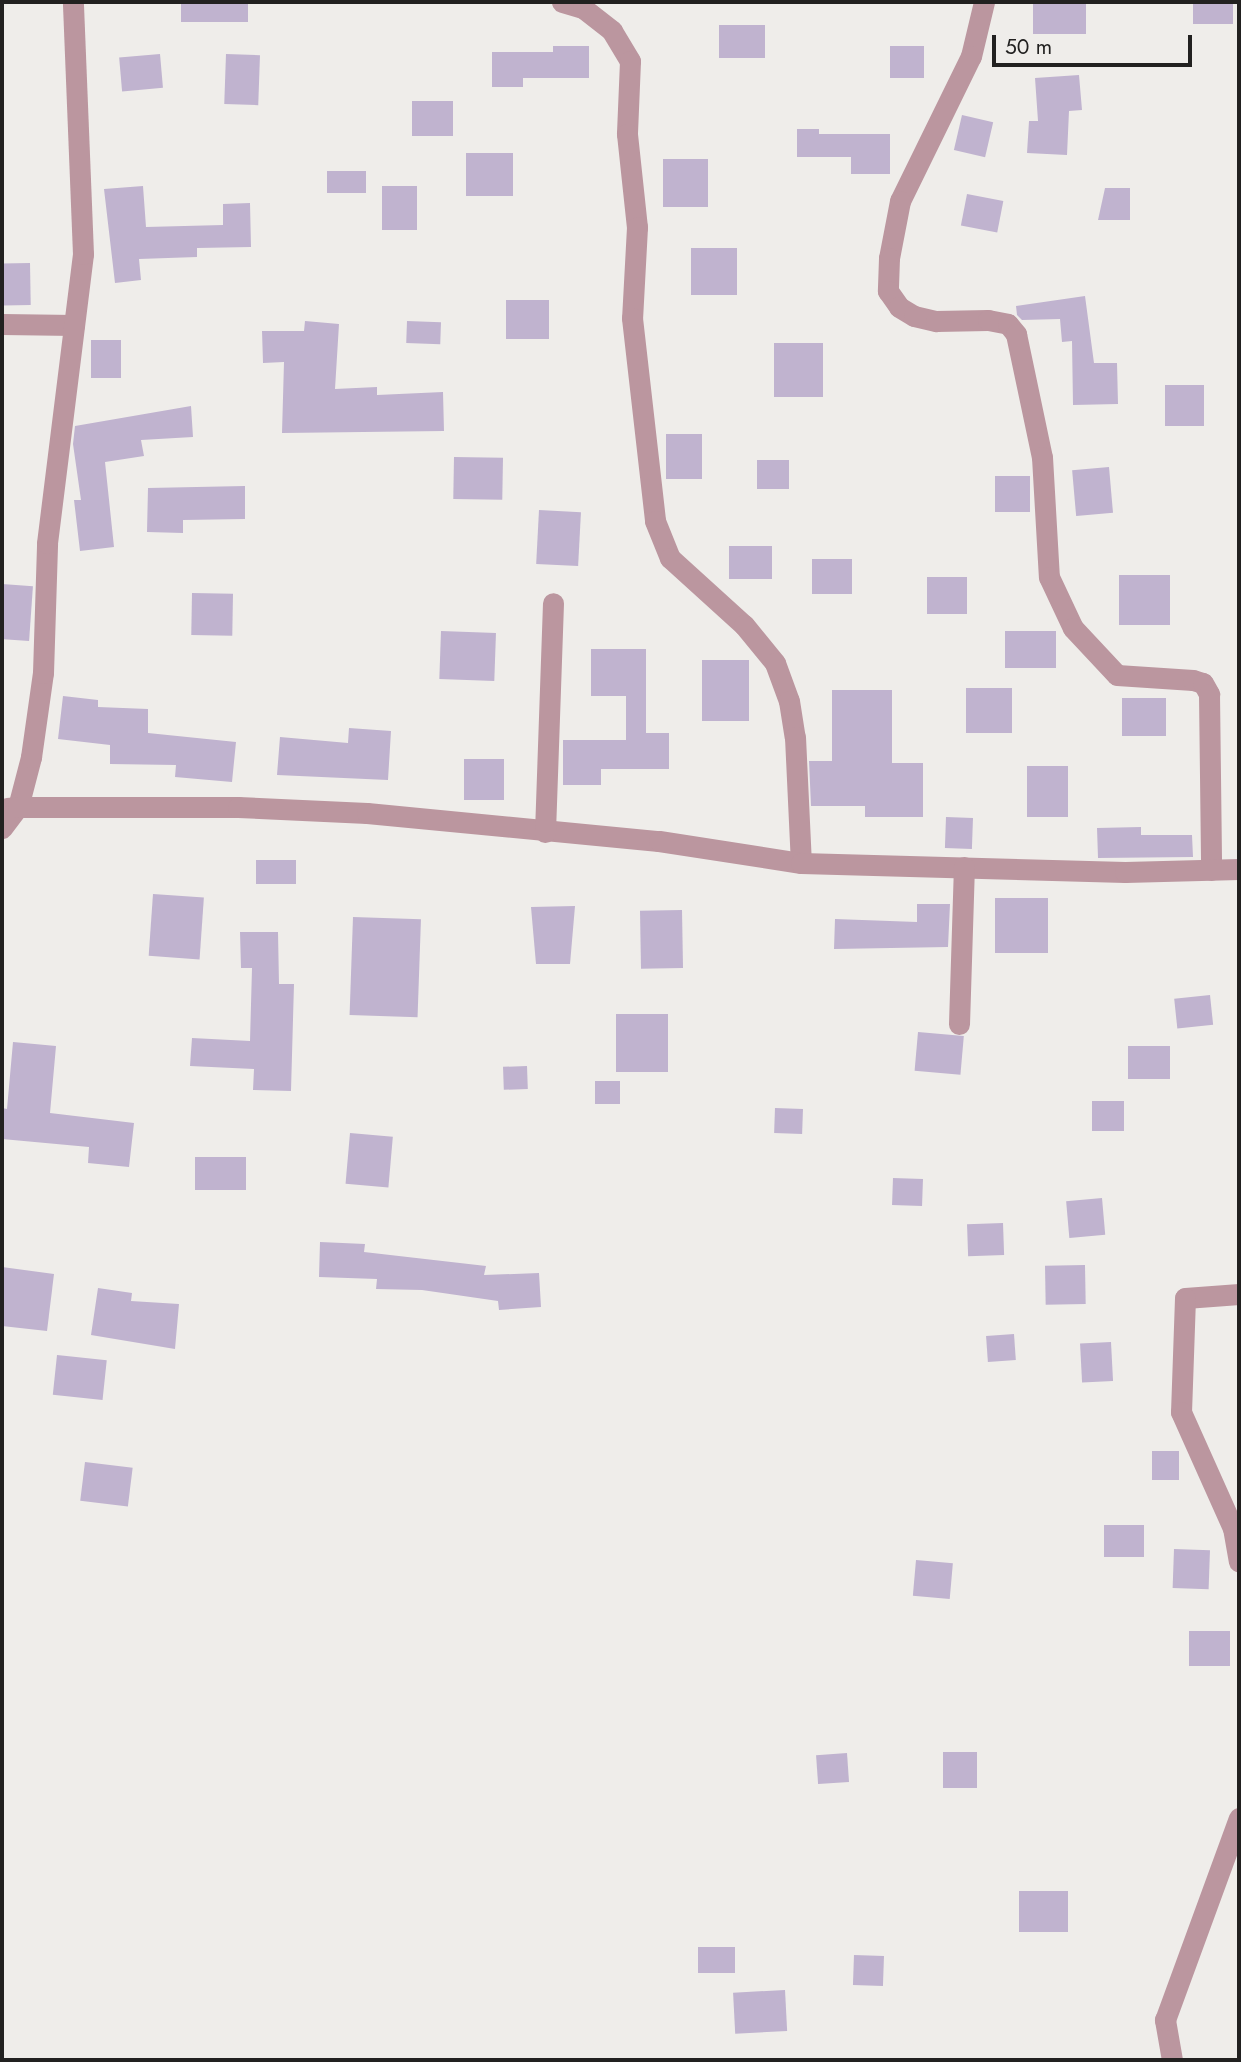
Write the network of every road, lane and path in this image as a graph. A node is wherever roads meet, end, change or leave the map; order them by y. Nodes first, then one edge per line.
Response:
1 (73, 2) edge
2 (562, 2) edge
3 (984, 2) edge
4 (2, 324) edge
5 (74, 326) junction
6 (554, 603) dead end
7 (10, 808) edge
8 (2, 828) edge
9 (545, 832) junction
10 (802, 863) junction
11 (964, 867) junction
12 (1239, 869) edge
13 (1210, 870) junction
14 (959, 1024) dead end
15 (1239, 1294) edge
16 (1239, 1561) edge
17 (1239, 1818) edge
18 (1172, 2060) edge

1 - 5 street
2 - 10 street
3 - 13 street
4 - 5 street
5 - 7 street
6 - 9 street
7 - 8 street
7 - 9 street
9 - 10 street
10 - 11 street
11 - 13 street
11 - 14 street
12 - 13 street
15 - 16 street
17 - 18 street

